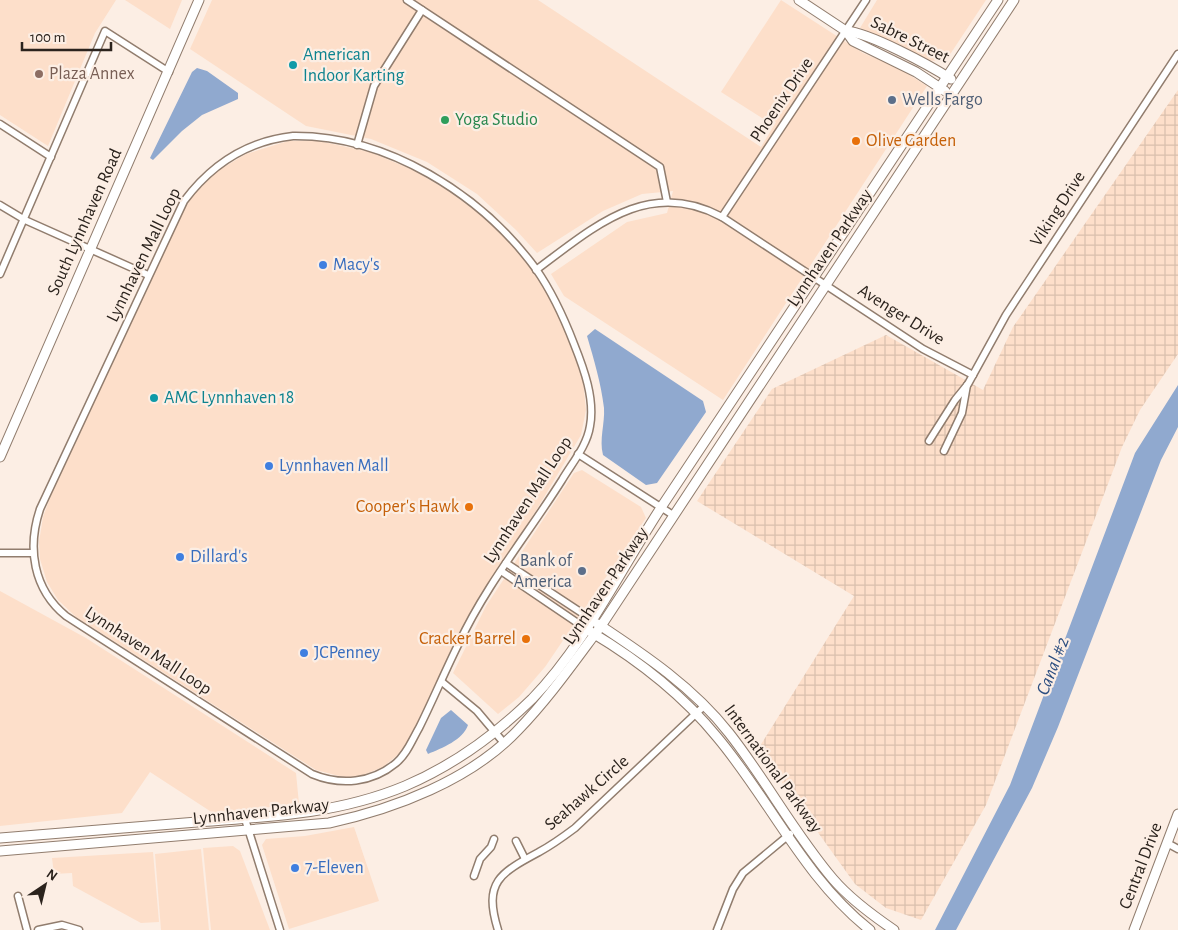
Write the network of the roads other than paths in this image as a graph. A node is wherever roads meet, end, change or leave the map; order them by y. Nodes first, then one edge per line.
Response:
1 (199, 0) edge
2 (407, 0) edge
3 (799, 0) edge
4 (866, 0) edge
5 (998, 0) edge
6 (1014, 0) edge
7 (422, 10) junction
8 (846, 32) junction
9 (1178, 54) edge
10 (169, 72) junction
11 (948, 77) junction
12 (959, 84) junction
13 (940, 88) junction
14 (951, 95) junction
15 (0, 124) edge
16 (357, 145) junction
17 (51, 157) junction
18 (667, 202) junction
19 (0, 205) edge
20 (722, 217) junction
21 (25, 220) junction
22 (91, 249) junction
23 (536, 270) junction
24 (0, 274) edge
25 (148, 274) junction
26 (815, 278) junction
27 (825, 285) junction
28 (973, 375) junction
29 (968, 384) junction
30 (929, 441) dead end
31 (944, 450) dead end
32 (578, 454) junction
33 (0, 457) edge
34 (660, 509) junction
35 (673, 515) junction
36 (0, 553) edge
37 (33, 553) junction
38 (506, 563) junction
39 (501, 571) junction
40 (591, 620) junction
41 (601, 626) junction
42 (585, 628) junction
43 (595, 634) junction
44 (442, 682) junction
45 (705, 705) junction
46 (696, 714) junction
47 (495, 731) junction
48 (504, 743) junction
49 (1178, 814) edge
50 (245, 819) junction
51 (796, 829) junction
52 (248, 831) junction
53 (787, 837) junction
54 (0, 838) edge
55 (494, 839) dead end
56 (516, 841) dead end
57 (1167, 843) junction
58 (1178, 849) edge
59 (0, 852) edge
60 (525, 859) junction
61 (474, 876) dead end
62 (18, 896) dead end
63 (28, 930) edge
64 (38, 930) edge
65 (79, 930) edge
66 (280, 930) edge
67 (498, 930) edge
68 (717, 930) edge
69 (870, 930) edge
70 (894, 930) edge
71 (1134, 930) edge

1 - 10 main road, South Lynnhaven Road
2 - 7 street
3 - 8 main road, Sabre Street
4 - 8 street, Phoenix Drive
5 - 11 main road, Lynnhaven Parkway
6 - 12 main road, Lynnhaven Parkway
7 - 16 street
7 - 18 street
8 - 11 main road, Sabre Street
8 - 13 main road, Sabre Street
8 - 20 street, Phoenix Drive
9 - 28 street, Viking Drive
10 - 17 street
10 - 22 main road, South Lynnhaven Road
11 - 12 main road, Sabre Street
11 - 13 main road, Lynnhaven Parkway
12 - 14 main road, Lynnhaven Parkway
13 - 14 main road, Sabre Street
13 - 26 main road, Lynnhaven Parkway
14 - 27 main road, Lynnhaven Parkway
15 - 17 street
16 - 23 street, Lynnhaven Mall Loop
16 - 25 street, Lynnhaven Mall Loop
17 - 21 street
18 - 20 street, Avenger Drive
18 - 23 street, Avenger Drive
19 - 21 street
20 - 26 street, Avenger Drive
21 - 22 street
21 - 24 street
22 - 25 street
22 - 33 main road, South Lynnhaven Road
23 - 32 street, Lynnhaven Mall Loop
25 - 37 street, Lynnhaven Mall Loop
26 - 27 street, Avenger Drive
26 - 34 main road, Lynnhaven Parkway
27 - 28 street, Avenger Drive
27 - 35 main road, Lynnhaven Parkway
28 - 29 street, Viking Drive
29 - 30 street, Viking Drive
29 - 31 street, Viking Drive
32 - 34 street
32 - 38 street, Lynnhaven Mall Loop
34 - 35 street
34 - 40 main road, Lynnhaven Parkway
35 - 41 main road, Lynnhaven Parkway
36 - 37 street
37 - 44 street, Lynnhaven Mall Loop
38 - 39 street, Lynnhaven Mall Loop
38 - 40 street
39 - 42 street
39 - 44 street, Lynnhaven Mall Loop
40 - 41 main road, International Parkway
40 - 42 main road, Lynnhaven Parkway
41 - 43 main road, Lynnhaven Parkway
41 - 45 main road, International Parkway
42 - 43 main road, International Parkway
42 - 47 main road, Lynnhaven Parkway
43 - 46 main road, International Parkway
43 - 48 main road, Lynnhaven Parkway
44 - 47 street
45 - 46 street, Seahawk Circle
45 - 51 main road, International Parkway
46 - 53 main road, International Parkway
46 - 60 street, Seahawk Circle
47 - 48 street
47 - 50 main road, Lynnhaven Parkway
48 - 52 main road, Lynnhaven Parkway
49 - 57 main road, Central Drive
50 - 52 street
50 - 54 main road, Lynnhaven Parkway
51 - 53 street
51 - 70 main road, International Parkway
52 - 59 main road, Lynnhaven Parkway
52 - 66 street
53 - 68 street
53 - 69 main road, International Parkway
55 - 61 street
56 - 60 street
57 - 58 street
57 - 71 main road, Central Drive
60 - 67 street, Seahawk Circle
62 - 63 street
64 - 65 street

